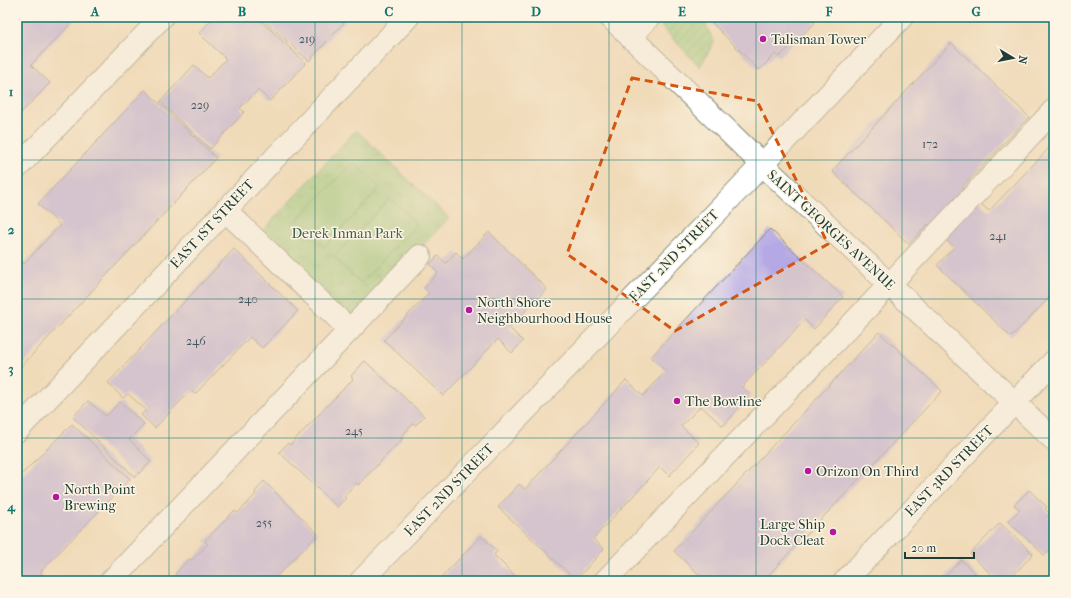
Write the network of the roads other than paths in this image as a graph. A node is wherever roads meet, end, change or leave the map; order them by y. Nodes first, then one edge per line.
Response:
1 (162, 17) edge
2 (408, 17) edge
3 (610, 17) edge
4 (650, 17) edge
5 (902, 17) edge
6 (630, 37) junction
7 (1054, 110) edge
8 (762, 164) junction
9 (17, 168) edge
10 (225, 210) junction
11 (420, 256) dead end
12 (888, 284) junction
13 (350, 330) junction
14 (1054, 361) edge
15 (1014, 402) junction
16 (17, 431) edge
17 (1054, 440) edge
18 (111, 581) edge
19 (361, 581) edge
20 (605, 581) edge
21 (845, 581) edge

1 - 9 street
2 - 10 street, EAST 1ST STREET
3 - 6 street, SAINT GEORGES AVENUE
4 - 6 street
5 - 8 street, EAST 2ND STREET
6 - 8 street, SAINT GEORGES AVENUE
7 - 12 street
8 - 12 street, SAINT GEORGES AVENUE
8 - 19 street, EAST 2ND STREET
10 - 13 street
10 - 16 street, EAST 1ST STREET
11 - 13 street
12 - 15 street, SAINT GEORGES AVENUE
12 - 20 street
13 - 18 street
14 - 15 street, EAST 3RD STREET
15 - 17 street, SAINT GEORGES AVENUE
15 - 21 street, EAST 3RD STREET

